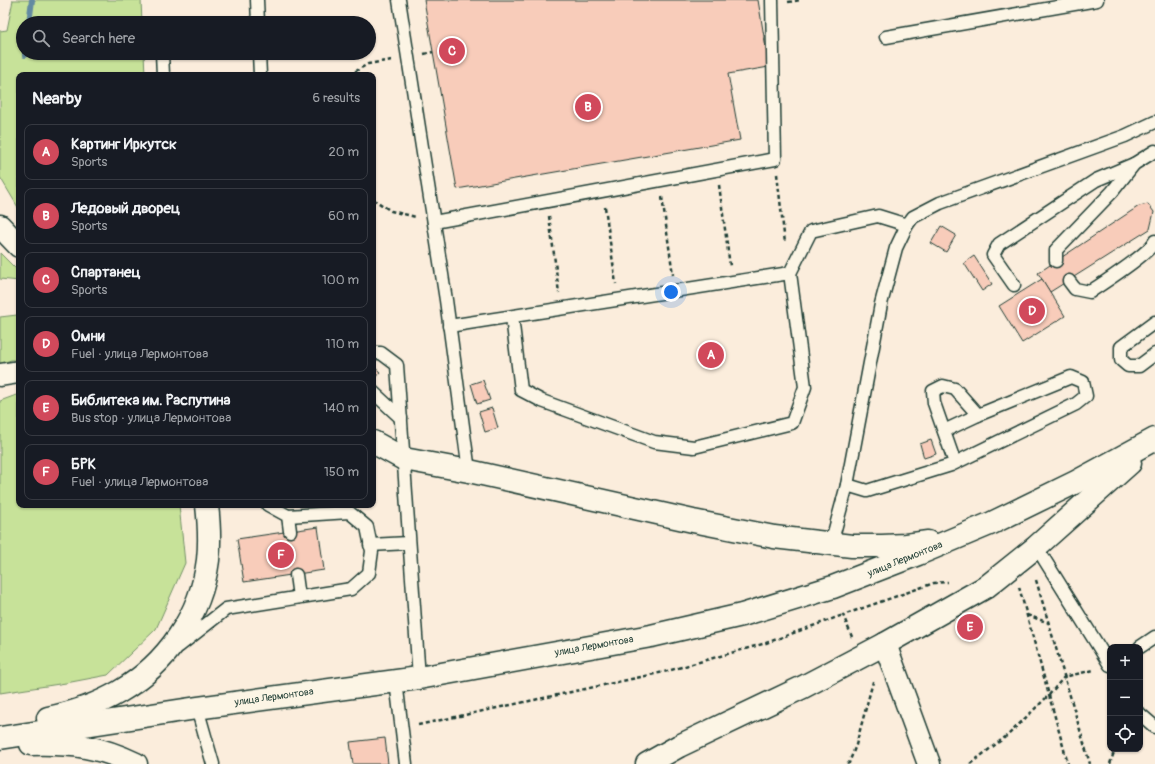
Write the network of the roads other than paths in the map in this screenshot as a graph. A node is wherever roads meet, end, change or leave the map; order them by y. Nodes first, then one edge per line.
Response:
1 (257, 0) edge
2 (398, 0) edge
3 (772, 0) edge
4 (1097, 0) edge
5 (258, 16) edge
6 (886, 37) dead end
7 (162, 60) edge
8 (259, 60) edge
9 (163, 72) edge
10 (260, 72) edge
11 (1155, 122) edge
12 (1155, 151) edge
13 (1134, 164) junction
14 (434, 222) junction
15 (907, 225) junction
16 (0, 226) edge
17 (1155, 241) edge
18 (16, 243) edge
19 (1056, 261) dead end
20 (790, 273) junction
21 (1069, 281) dead end
22 (1014, 286) dead end
23 (512, 317) junction
24 (1155, 322) edge
25 (449, 326) junction
26 (376, 353) edge
27 (1155, 354) edge
28 (16, 372) edge
29 (0, 375) edge
30 (376, 395) edge
31 (978, 415) junction
32 (401, 418) junction
33 (944, 431) junction
34 (1155, 439) edge
35 (376, 444) edge
36 (404, 459) junction
37 (953, 464) junction
38 (469, 471) junction
39 (847, 485) junction
40 (207, 508) edge
41 (273, 508) edge
42 (288, 516) junction
43 (992, 523) junction
44 (290, 531) dead end
45 (409, 543) junction
46 (370, 544) junction
47 (831, 544) junction
48 (1036, 547) junction
49 (296, 575) dead end
50 (299, 597) junction
51 (1155, 637) edge
52 (885, 644) junction
53 (1155, 644) edge
54 (1143, 645) edge
55 (1143, 646) edge
56 (163, 659) junction
57 (1107, 660) edge
58 (419, 678) junction
59 (396, 681) junction
60 (197, 708) junction
61 (1142, 716) edge
62 (1155, 727) edge
63 (0, 730) edge
64 (0, 738) edge
65 (0, 746) edge
66 (136, 764) edge
67 (213, 764) edge
68 (406, 764) edge
69 (647, 764) edge
70 (929, 764) edge

1 - 5 lane
2 - 14 lane
3 - 14 lane
4 - 6 lane
7 - 9 lane
8 - 10 lane
11 - 15 lane
12 - 13 lane
13 - 19 lane
13 - 22 lane
14 - 25 lane
15 - 20 lane
15 - 39 lane
16 - 18 main road
17 - 21 lane
20 - 23 lane
20 - 23 lane
23 - 25 lane
24 - 27 lane
25 - 38 lane
26 - 32 lane
28 - 29 main road
30 - 32 lane
31 - 33 lane
31 - 33 lane
31 - 37 lane
32 - 36 lane
33 - 37 lane
34 - 43 main road, улица Лермонтова
34 - 48 main road
35 - 36 main road
36 - 38 main road
36 - 45 lane
37 - 39 lane
38 - 47 main road
39 - 47 lane
40 - 56 main road
41 - 42 lane
42 - 44 lane
42 - 46 lane
43 - 47 main road
43 - 58 main road, улица Лермонтова
45 - 46 lane
45 - 58 lane
46 - 50 lane
48 - 52 main road
48 - 57 lane
49 - 50 lane
50 - 56 lane
51 - 54 lane
52 - 69 main road
52 - 70 main road
53 - 55 lane
56 - 63 main road
58 - 59 main road, улица Лермонтова
59 - 60 main road, улица Лермонтова
59 - 68 lane
60 - 64 main road, улица Лермонтова
60 - 67 lane
61 - 62 lane
65 - 66 main road

